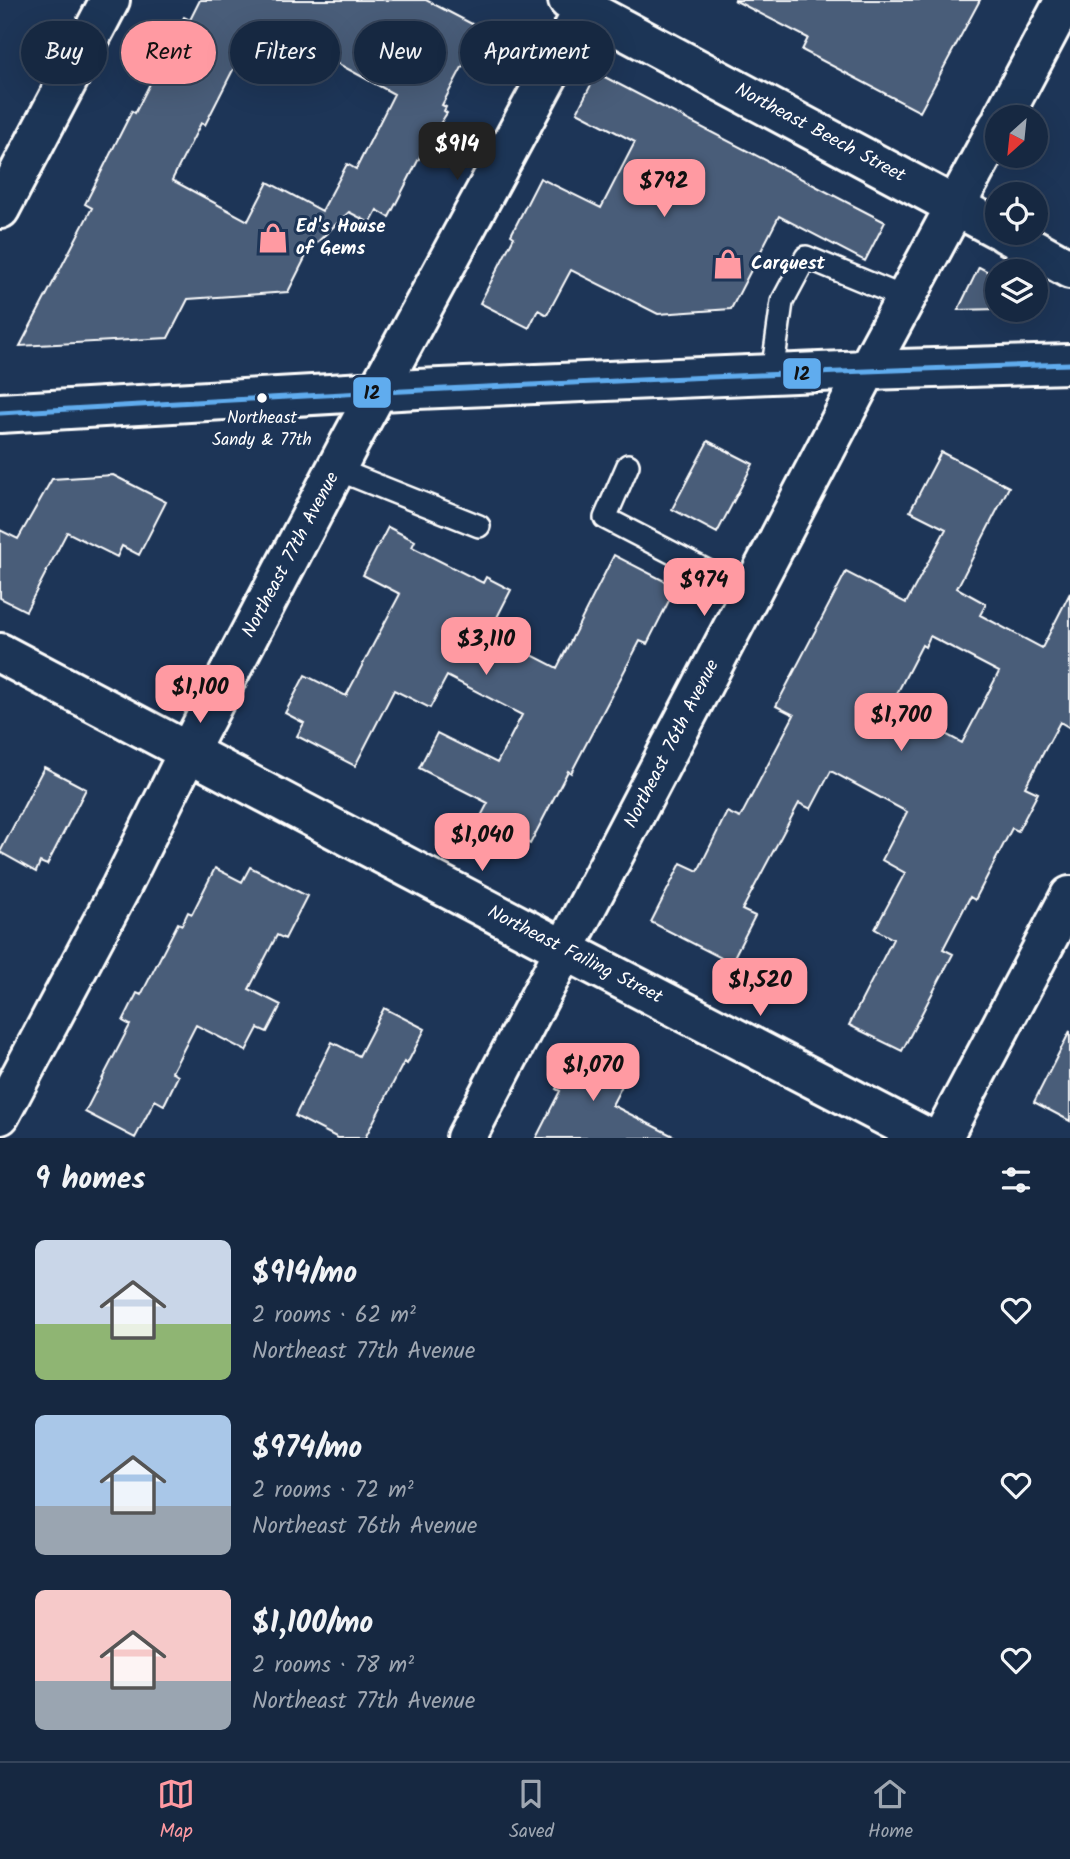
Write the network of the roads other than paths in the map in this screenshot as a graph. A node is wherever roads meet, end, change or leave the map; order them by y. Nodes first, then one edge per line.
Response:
1 (110, 0) edge
2 (1065, 0) edge
3 (580, 3) edge
4 (1009, 105) edge
5 (985, 151) edge
6 (956, 205) junction
7 (0, 209) edge
8 (985, 222) edge
9 (1027, 245) edge
10 (1070, 269) edge
11 (905, 298) junction
12 (1070, 364) edge
13 (867, 370) junction
14 (772, 374) junction
15 (377, 392) junction
16 (0, 413) edge
17 (628, 465) dead end
18 (336, 469) junction
19 (479, 526) dead end
20 (750, 593) junction
21 (0, 653) edge
22 (188, 752) junction
23 (1070, 896) edge
24 (565, 950) junction
25 (0, 1115) edge
26 (466, 1138) edge
27 (928, 1138) edge
28 (942, 1138) edge

1 - 7 street
2 - 4 street
3 - 6 street, Northeast Beech Street
3 - 15 street, Northeast 77th Avenue
5 - 6 street, Northeast 76th Avenue
6 - 8 street, Northeast Beech Street
6 - 11 street, Northeast 76th Avenue
9 - 10 street
11 - 13 street, Northeast 76th Avenue
11 - 14 lane
12 - 13 street
13 - 14 street
13 - 20 street, Northeast 76th Avenue
14 - 15 street
15 - 16 street
15 - 18 street, Northeast 77th Avenue
17 - 20 lane
18 - 19 lane
18 - 22 street, Northeast 77th Avenue
20 - 24 street, Northeast 76th Avenue
21 - 22 street, Northeast Failing Street
22 - 24 street, Northeast Failing Street
22 - 25 street, Northeast 77th Avenue
23 - 28 street
24 - 26 street, Northeast 76th Avenue
24 - 27 street, Northeast Failing Street

